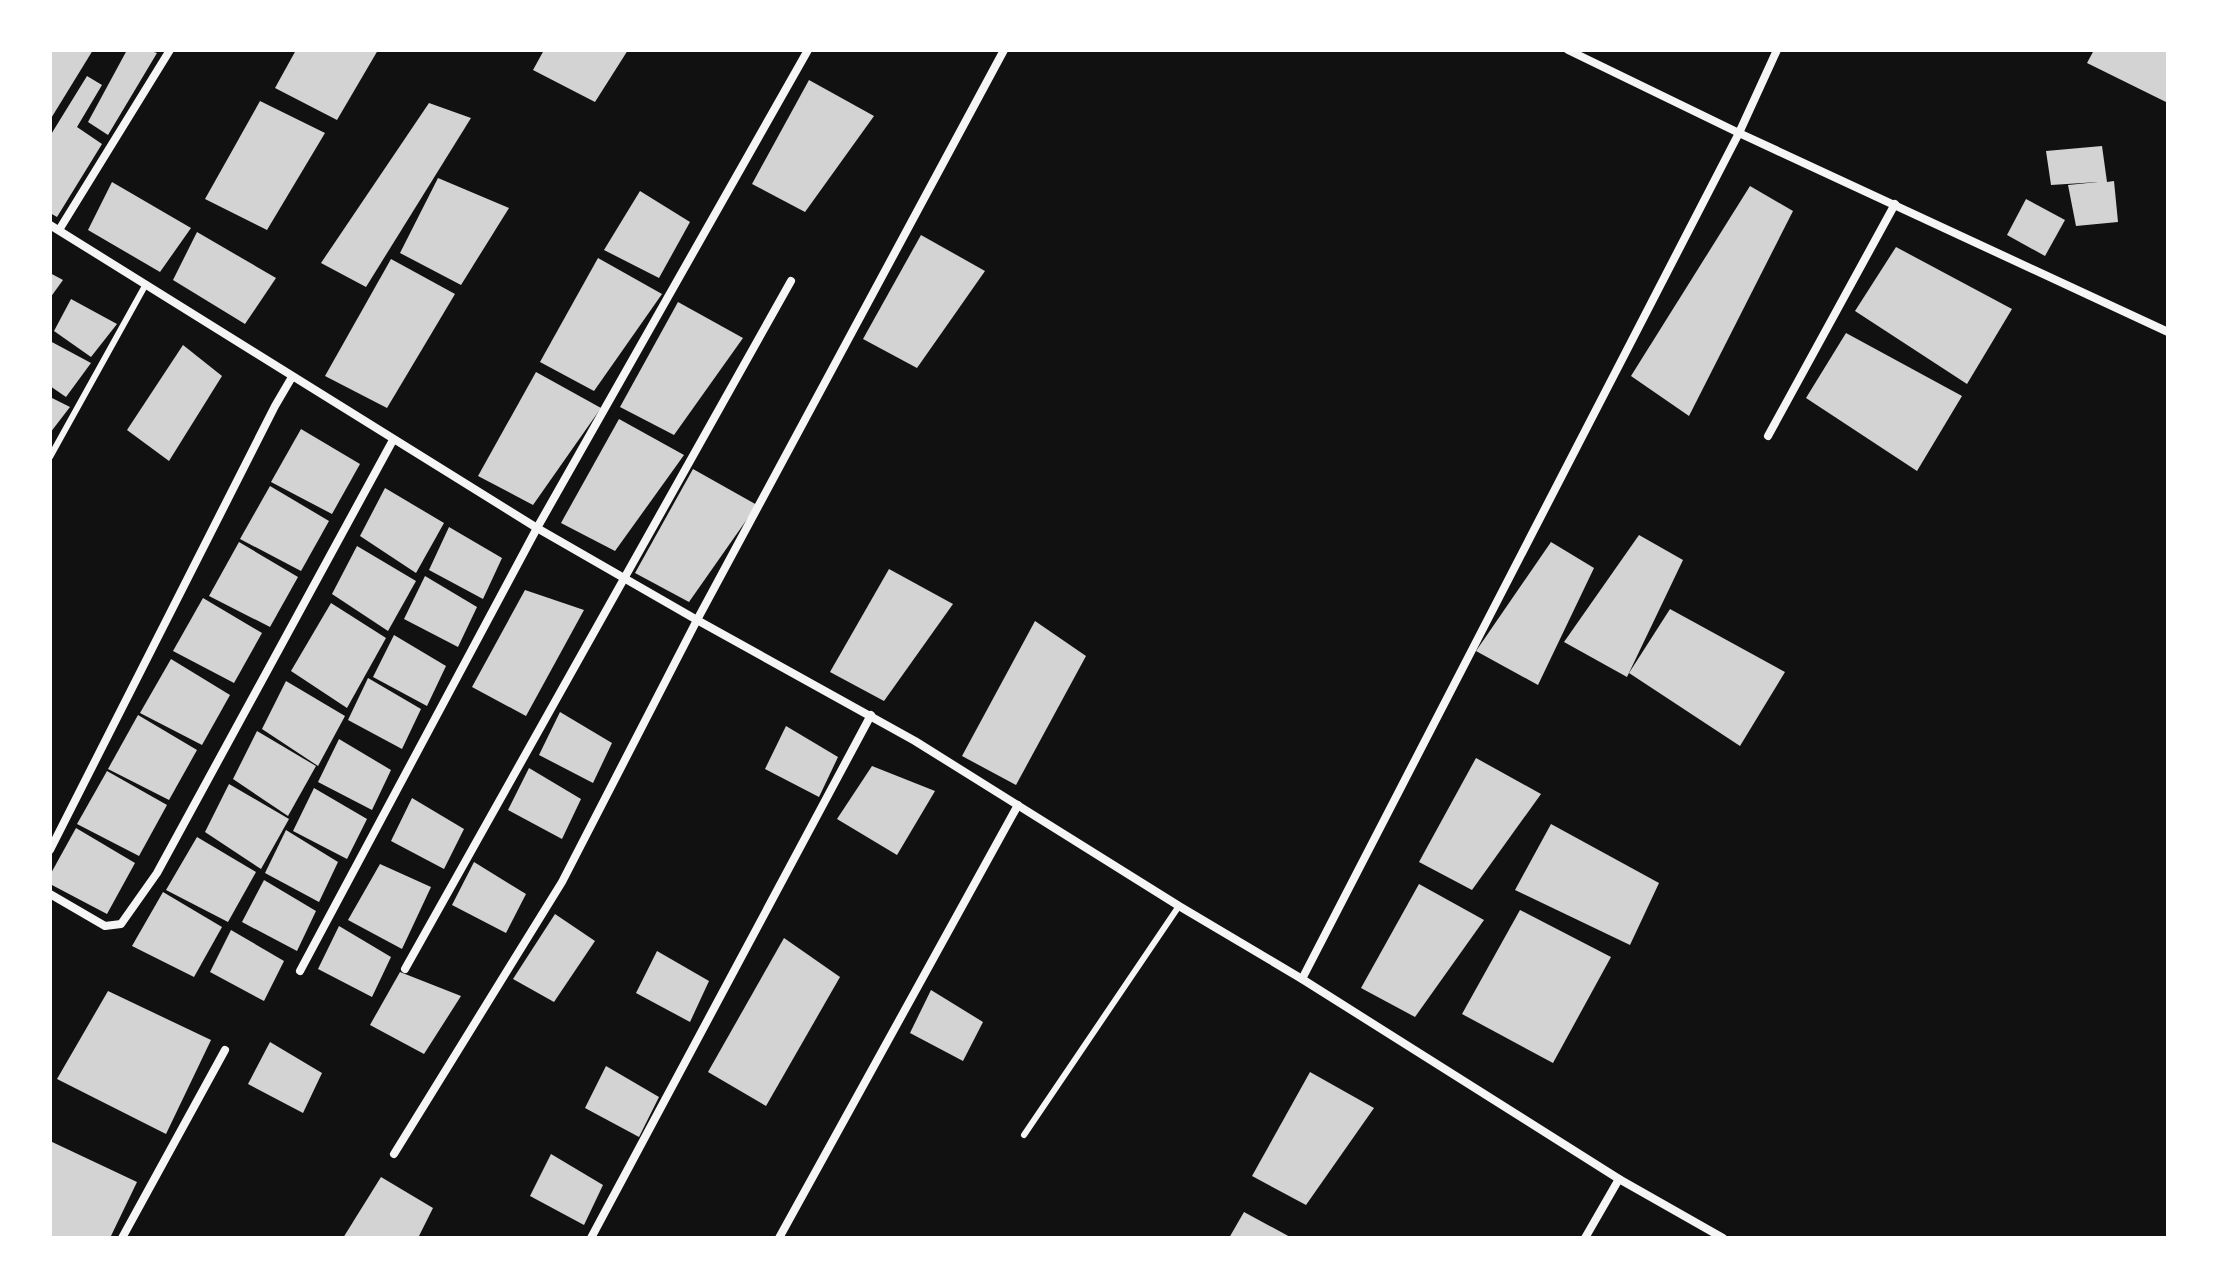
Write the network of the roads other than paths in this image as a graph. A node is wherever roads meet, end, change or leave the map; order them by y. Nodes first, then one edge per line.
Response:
1 (170, 50) edge
2 (808, 50) edge
3 (1004, 50) edge
4 (1568, 50) edge
5 (1777, 50) edge
6 (1739, 133) junction
7 (1895, 204) junction
8 (54, 227) edge
9 (791, 281) dead end
10 (146, 284) junction
11 (2168, 332) edge
12 (292, 377) junction
13 (1768, 436) dead end
14 (393, 440) junction
15 (50, 457) edge
16 (537, 528) junction
17 (624, 578) junction
18 (697, 620) junction
19 (871, 715) junction
20 (1018, 805) junction
21 (50, 850) edge
22 (50, 894) edge
23 (1179, 906) junction
24 (405, 969) dead end
25 (300, 971) dead end
26 (1302, 979) junction
27 (225, 1050) dead end
28 (1024, 1135) dead end
29 (394, 1154) dead end
30 (1619, 1179) junction
31 (122, 1238) edge
32 (591, 1238) edge
33 (779, 1238) edge
34 (1585, 1238) edge
35 (1723, 1238) edge

1 - 8 street
2 - 16 street
3 - 18 street
4 - 6 street
5 - 6 street
6 - 7 street
6 - 26 street
7 - 11 street
7 - 13 street
8 - 10 street
9 - 17 street
10 - 12 street
10 - 15 lane
12 - 14 street
12 - 21 street
14 - 16 street
14 - 22 street
16 - 17 street
16 - 25 street
17 - 18 street
17 - 24 street
18 - 19 street
18 - 29 street
19 - 20 street
19 - 32 street
20 - 23 street
20 - 33 street
23 - 26 street
23 - 28 lane
26 - 30 street
27 - 31 street
30 - 34 street
30 - 35 street

